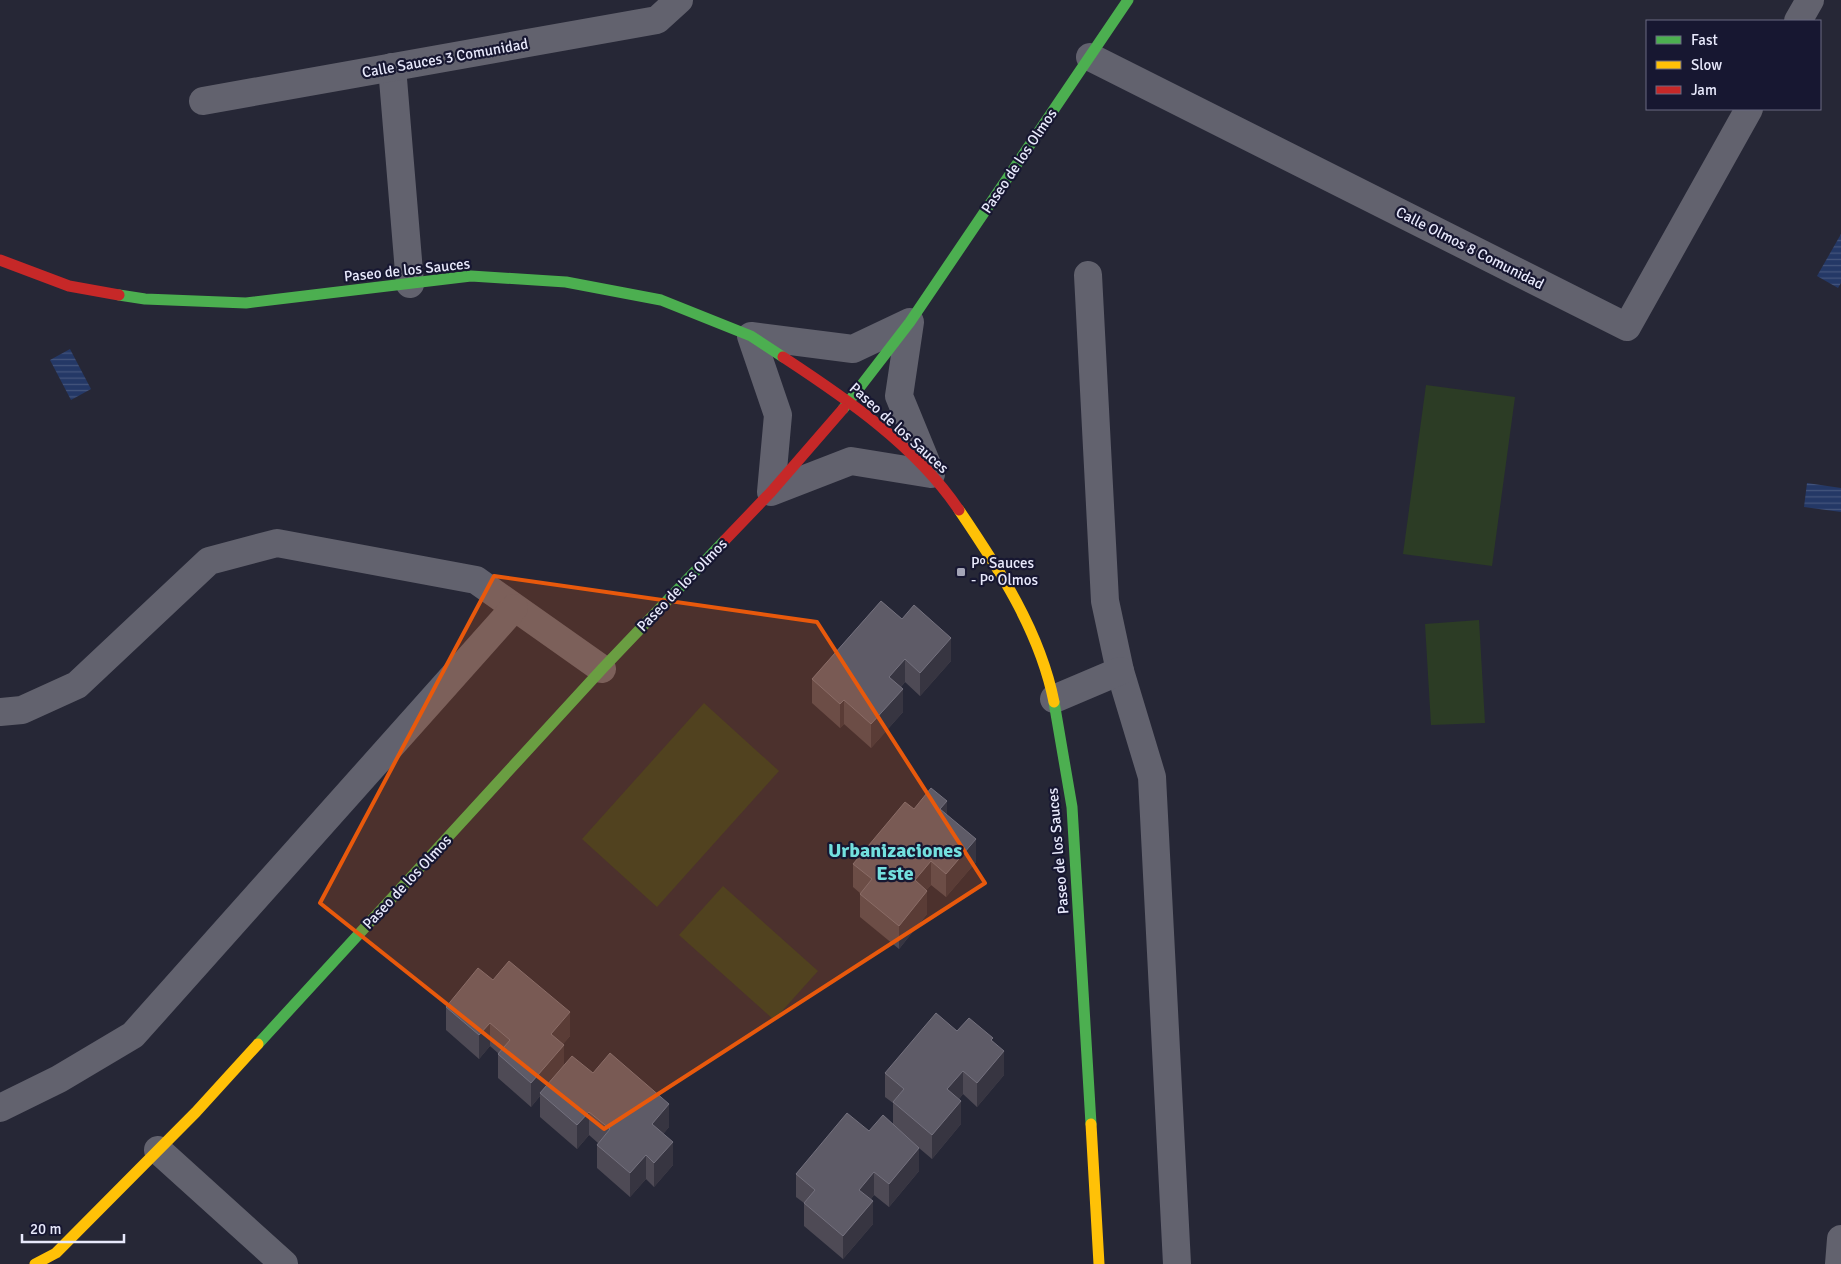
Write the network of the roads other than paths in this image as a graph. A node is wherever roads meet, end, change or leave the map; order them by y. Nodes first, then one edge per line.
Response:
1 (679, 0) edge
2 (1128, 0) edge
3 (1810, 0) edge
4 (1799, 20) edge
5 (1090, 57) junction
6 (392, 67) junction
7 (203, 102) dead end
8 (1748, 110) edge
9 (0, 260) edge
10 (1088, 275) dead end
11 (410, 284) junction
12 (910, 322) junction
13 (751, 336) junction
14 (850, 401) junction
15 (930, 474) junction
16 (771, 492) junction
17 (514, 608) junction
18 (602, 669) junction
19 (1120, 670) junction
20 (1054, 700) junction
21 (0, 712) edge
22 (0, 1108) edge
23 (158, 1150) junction
24 (1841, 1239) edge
25 (50, 1260) edge
26 (284, 1264) edge
27 (1099, 1264) edge
28 (1177, 1264) edge
29 (1839, 1264) edge

1 - 6 street, Calle Sauces 3 Comunidad
2 - 5 street, Paseo de los Olmos
3 - 4 street
5 - 8 street, Calle Olmos 8 Comunidad
5 - 12 street, Paseo de los Olmos
6 - 7 street, Calle Sauces 3 Comunidad
6 - 11 street
9 - 11 street, Paseo de los Sauces
10 - 19 street
11 - 13 street, Paseo de los Sauces
12 - 13 street
12 - 14 street, Paseo de los Olmos
12 - 15 street, Paseo de los Olmos
13 - 14 street, Paseo de los Sauces
13 - 16 street
14 - 15 street, Paseo de los Sauces
14 - 16 street, Paseo de los Olmos
15 - 16 street, Paseo de los Olmos
15 - 20 street, Paseo de los Sauces
16 - 18 street, Paseo de los Olmos
17 - 18 street
17 - 21 street
17 - 22 street
18 - 23 street, Paseo de los Olmos
19 - 20 street
19 - 28 street
20 - 27 street, Paseo de los Sauces
23 - 25 street, Paseo de los Olmos
23 - 26 street
24 - 29 street

